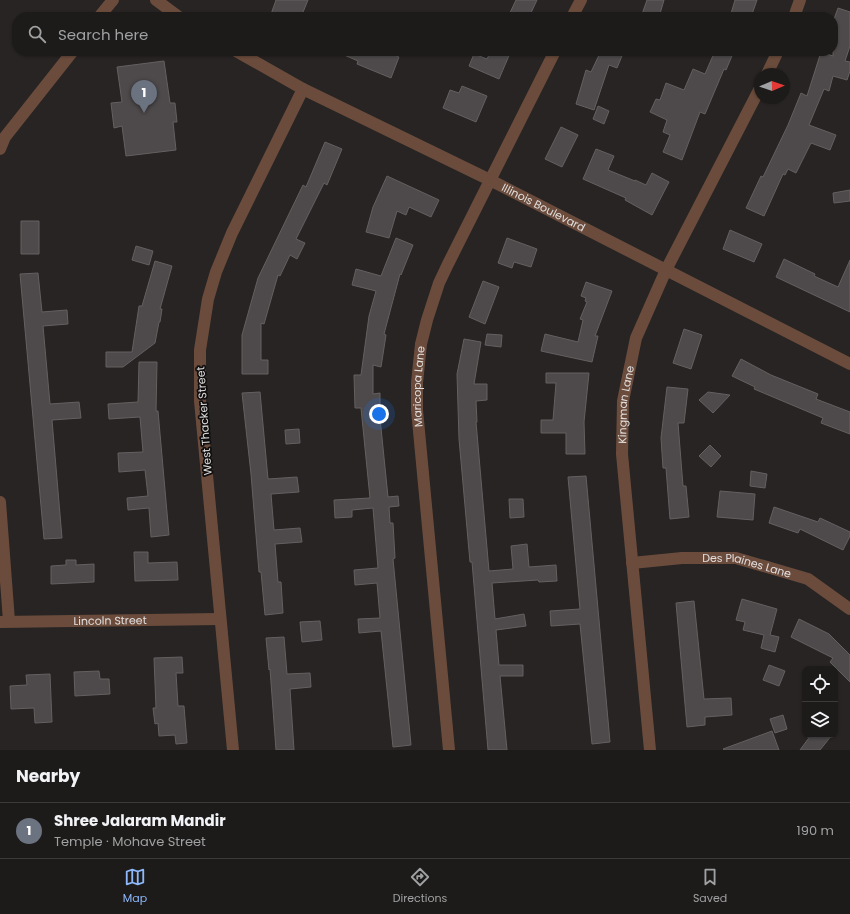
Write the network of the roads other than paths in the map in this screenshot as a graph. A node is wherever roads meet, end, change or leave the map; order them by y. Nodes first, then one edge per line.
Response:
1 (113, 0) edge
2 (156, 0) edge
3 (580, 0) edge
4 (800, 0) edge
5 (103, 12) edge
6 (172, 12) edge
7 (574, 12) edge
8 (796, 12) edge
9 (69, 56) edge
10 (245, 56) edge
11 (552, 56) edge
12 (776, 56) edge
13 (770, 68) edge
14 (303, 88) junction
15 (754, 100) edge
16 (3, 135) edge
17 (0, 149) edge
18 (490, 180) junction
19 (666, 270) junction
20 (850, 364) edge
21 (0, 502) edge
22 (632, 563) junction
23 (850, 609) edge
24 (220, 619) junction
25 (5, 622) edge
26 (233, 750) edge
27 (449, 750) edge
28 (650, 750) edge

1 - 5 street
2 - 6 street
3 - 7 street
4 - 8 street
9 - 16 street
10 - 14 street, Illinois Boulevard
11 - 18 street, Maricopa Lane
12 - 13 street
14 - 18 street, Illinois Boulevard
14 - 24 street, West Thacker Street
15 - 19 street, Kingman Lane
16 - 17 street
18 - 19 street, Illinois Boulevard
18 - 27 street, Maricopa Lane
19 - 20 street, Illinois Boulevard
19 - 22 street, Kingman Lane
21 - 25 street
22 - 23 street, Des Plaines Lane
22 - 28 street, Kingman Lane
24 - 25 street, Lincoln Street
24 - 26 street, West Thacker Street

